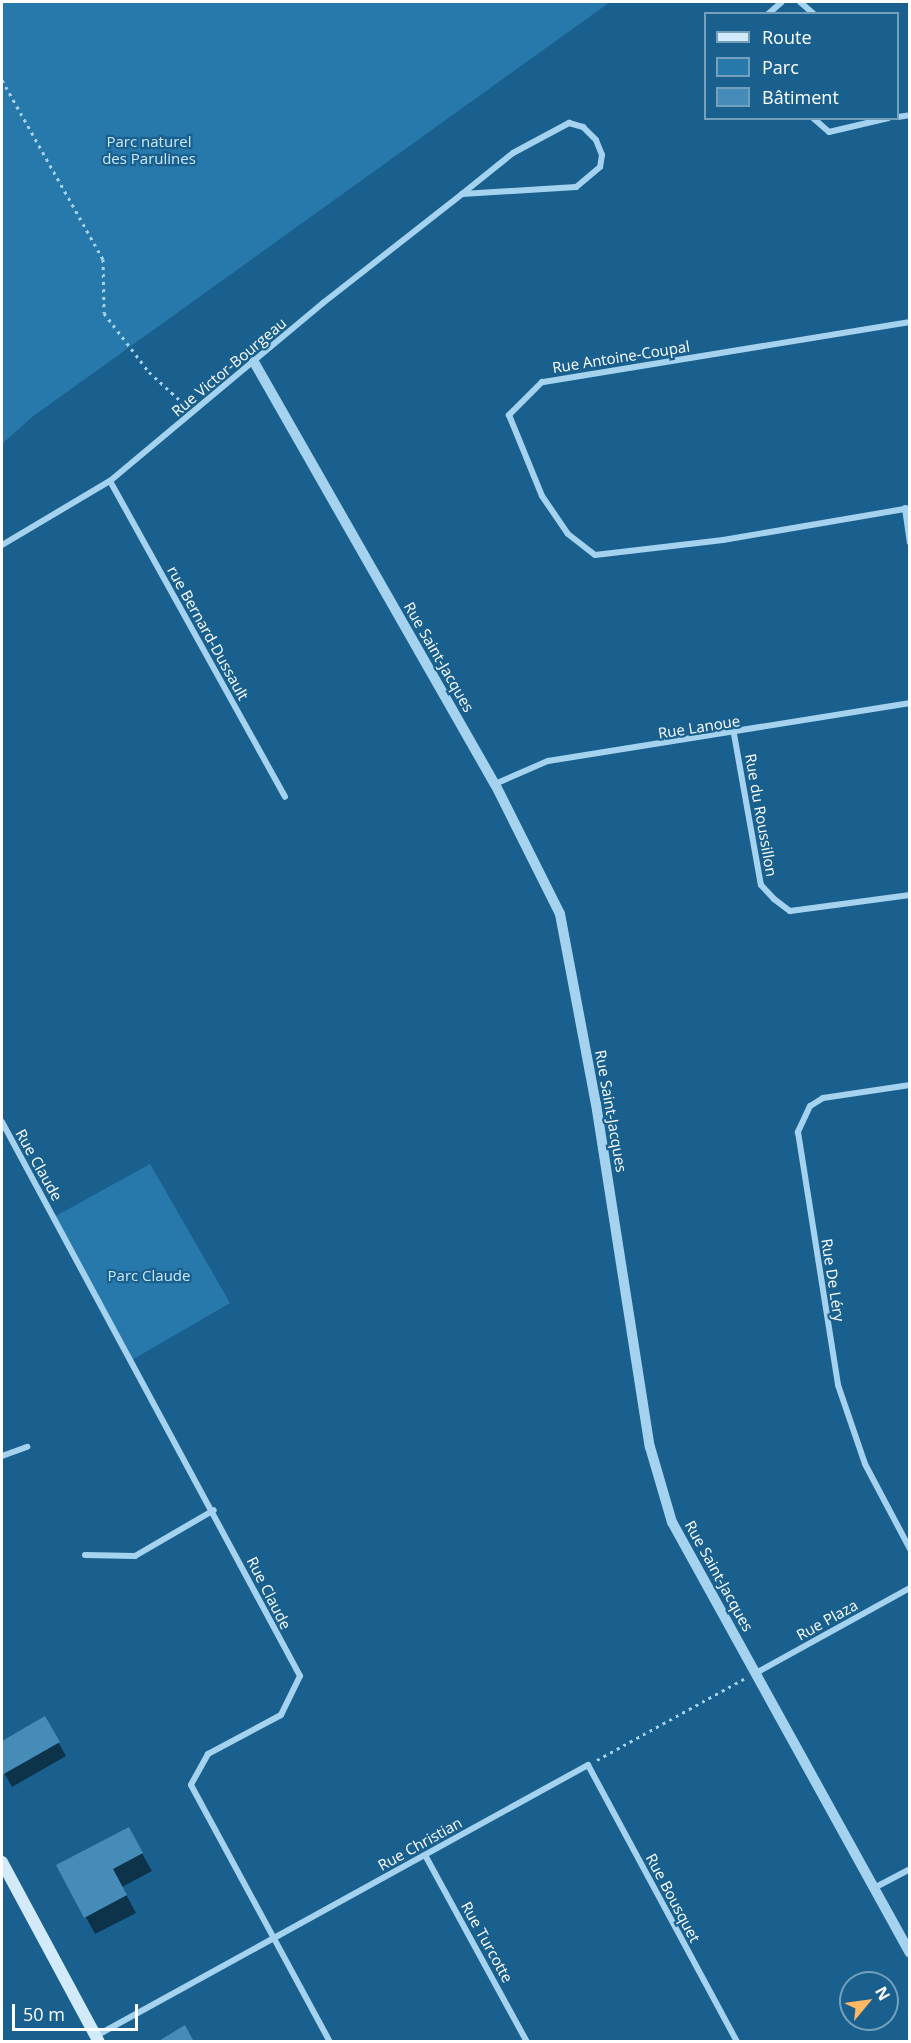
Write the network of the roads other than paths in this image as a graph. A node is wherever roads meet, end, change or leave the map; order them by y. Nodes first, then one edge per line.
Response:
1 (782, 2) edge
2 (800, 2) edge
3 (770, 12) edge
4 (812, 12) edge
5 (815, 120) edge
6 (873, 120) edge
7 (462, 194) junction
8 (909, 322) edge
9 (254, 362) junction
10 (110, 481) junction
11 (907, 508) edge
12 (909, 543) edge
13 (2, 544) edge
14 (909, 703) edge
15 (734, 734) junction
16 (495, 784) junction
17 (285, 797) dead end
18 (909, 895) edge
19 (909, 1085) edge
20 (2, 1122) edge
21 (27, 1447) dead end
22 (2, 1456) edge
23 (214, 1510) junction
24 (909, 1549) edge
25 (85, 1555) dead end
26 (909, 1588) edge
27 (756, 1673) junction
28 (588, 1765) joint
29 (425, 1855) junction
30 (2, 1862) edge
31 (909, 1869) edge
32 (874, 1888) junction
33 (273, 1939) junction
34 (908, 1949) edge
35 (97, 2039) edge
36 (330, 2042) edge
37 (527, 2042) edge
38 (737, 2042) edge

1 - 3 street
2 - 4 street
5 - 6 street
7 - 7 street, Rue Victor-Bourgeau
7 - 9 street, Rue Victor-Bourgeau
8 - 11 street, Rue Antoine-Coupal
9 - 10 street, Rue Victor-Bourgeau
9 - 16 street, Rue Saint-Jacques
10 - 13 street, Rue Victor-Bourgeau
10 - 17 street, rue Bernard-Dussault
11 - 12 street
14 - 15 street, Rue Lanoue
15 - 16 street, Rue Lanoue
15 - 18 street, Rue du Roussillon
16 - 27 street, Rue Saint-Jacques
19 - 24 street, Rue De Léry
20 - 23 street, Rue Claude
21 - 22 street
23 - 25 street
23 - 33 street, Rue Claude
26 - 27 street, Rue Plaza
27 - 32 street, Rue Saint-Jacques
28 - 29 street, Rue Christian
28 - 38 street, Rue Bousquet
29 - 33 street, Rue Christian
29 - 37 street, Rue Turcotte
30 - 35 main road
31 - 32 street
32 - 34 street, Rue Saint-Jacques
33 - 35 street, Rue Christian
33 - 36 street, Rue Claude

